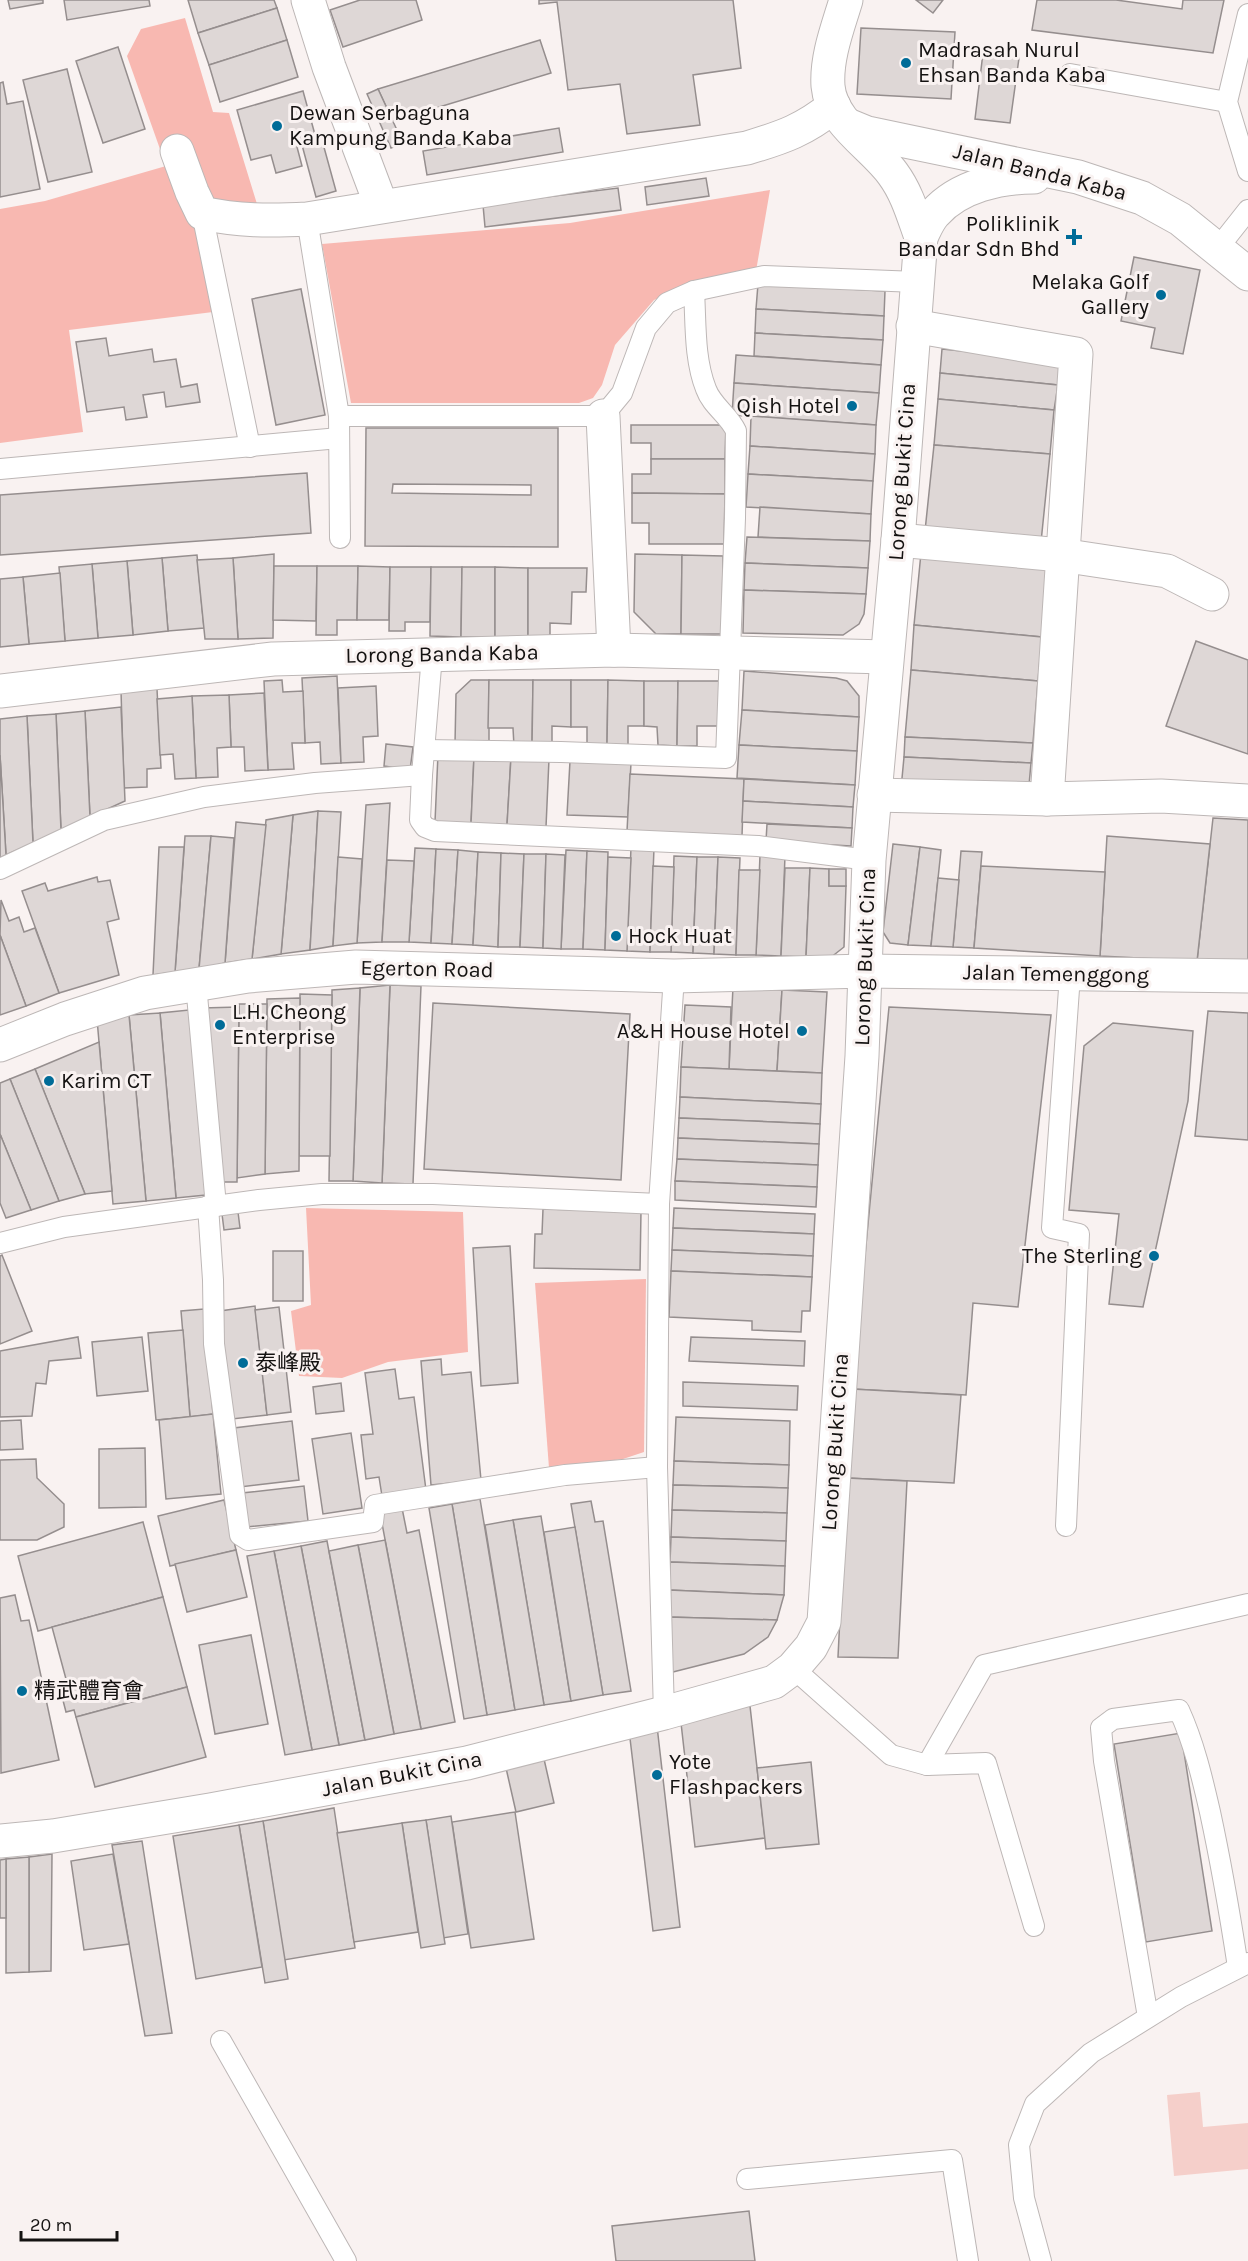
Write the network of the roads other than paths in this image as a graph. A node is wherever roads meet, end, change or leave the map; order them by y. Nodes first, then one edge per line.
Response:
1 (308, 0) edge
2 (846, 0) edge
3 (1246, 26) edge
4 (1070, 74) dead end
5 (1227, 102) junction
6 (840, 115) junction
7 (177, 151) dead end
8 (1248, 171) edge
9 (1078, 177) junction
10 (381, 205) junction
11 (1248, 210) edge
12 (202, 213) junction
13 (307, 219) junction
14 (921, 237) junction
15 (1218, 248) junction
16 (1248, 274) edge
17 (917, 282) junction
18 (694, 291) junction
19 (913, 326) junction
20 (339, 416) junction
21 (603, 416) junction
22 (339, 438) junction
23 (250, 447) junction
24 (0, 469) edge
25 (340, 538) dead end
26 (898, 540) junction
27 (1061, 555) junction
28 (1212, 594) dead end
29 (614, 650) junction
30 (732, 653) junction
31 (432, 655) junction
32 (886, 657) junction
33 (0, 691) edge
34 (424, 750) junction
35 (422, 775) junction
36 (874, 795) junction
37 (1047, 799) junction
38 (1248, 801) edge
39 (869, 860) junction
40 (0, 869) edge
41 (865, 971) junction
42 (1070, 975) junction
43 (674, 976) junction
44 (1248, 976) edge
45 (196, 984) junction
46 (0, 1045) edge
47 (659, 1204) junction
48 (212, 1206) junction
49 (0, 1243) edge
50 (657, 1467) junction
51 (1066, 1526) dead end
52 (1248, 1604) edge
53 (793, 1668) junction
54 (664, 1713) junction
55 (927, 1765) junction
56 (0, 1841) edge
57 (1034, 1926) dead end
58 (1243, 1965) edge
59 (1148, 2017) junction
60 (221, 2041) dead end
61 (747, 2179) dead end
62 (346, 2261) edge
63 (968, 2261) edge
64 (1041, 2261) edge

1 - 10 street
2 - 6 street
3 - 5 lane
4 - 5 lane
5 - 8 lane
6 - 9 street, Jalan Banda Kaba
6 - 10 street
6 - 14 street, Lorong Bukit Cina
7 - 12 street
9 - 14 street, Lorong Bukit Cina
9 - 15 street, Jalan Banda Kaba
10 - 13 street
11 - 15 lane
12 - 13 street
12 - 23 lane
13 - 20 lane
14 - 17 street, Lorong Bukit Cina
15 - 16 street, Jalan Banda Kaba
17 - 18 lane
17 - 19 street, Lorong Bukit Cina
18 - 21 lane
18 - 30 lane
19 - 26 street, Lorong Bukit Cina
19 - 27 street
20 - 21 lane
20 - 22 lane
21 - 29 street
22 - 23 lane
22 - 25 lane
23 - 24 lane
26 - 27 street
26 - 32 street, Lorong Bukit Cina
27 - 28 street
27 - 37 street
29 - 30 street, Lorong Banda Kaba
29 - 31 street, Lorong Banda Kaba
30 - 32 street, Lorong Banda Kaba
30 - 34 lane
31 - 33 street, Lorong Banda Kaba
31 - 34 lane
32 - 36 street, Lorong Bukit Cina
34 - 35 lane
35 - 39 lane
35 - 40 lane
36 - 37 street
36 - 39 street, Lorong Bukit Cina
37 - 38 street
39 - 41 street, Lorong Bukit Cina
41 - 42 street, Jalan Temenggong
41 - 43 street, Egerton Road
41 - 53 street, Lorong Bukit Cina
42 - 44 street, Jalan Temenggong
42 - 51 lane
43 - 45 street, Egerton Road
43 - 47 lane
45 - 46 street, Egerton Road
45 - 48 lane
47 - 48 lane
47 - 50 lane
48 - 49 lane
48 - 50 lane
50 - 54 lane
52 - 55 lane
53 - 54 street, Jalan Bukit Cina
53 - 55 lane
54 - 56 street, Jalan Bukit Cina
55 - 57 lane
58 - 59 lane
58 - 59 lane
59 - 64 lane
60 - 62 lane
61 - 63 lane

